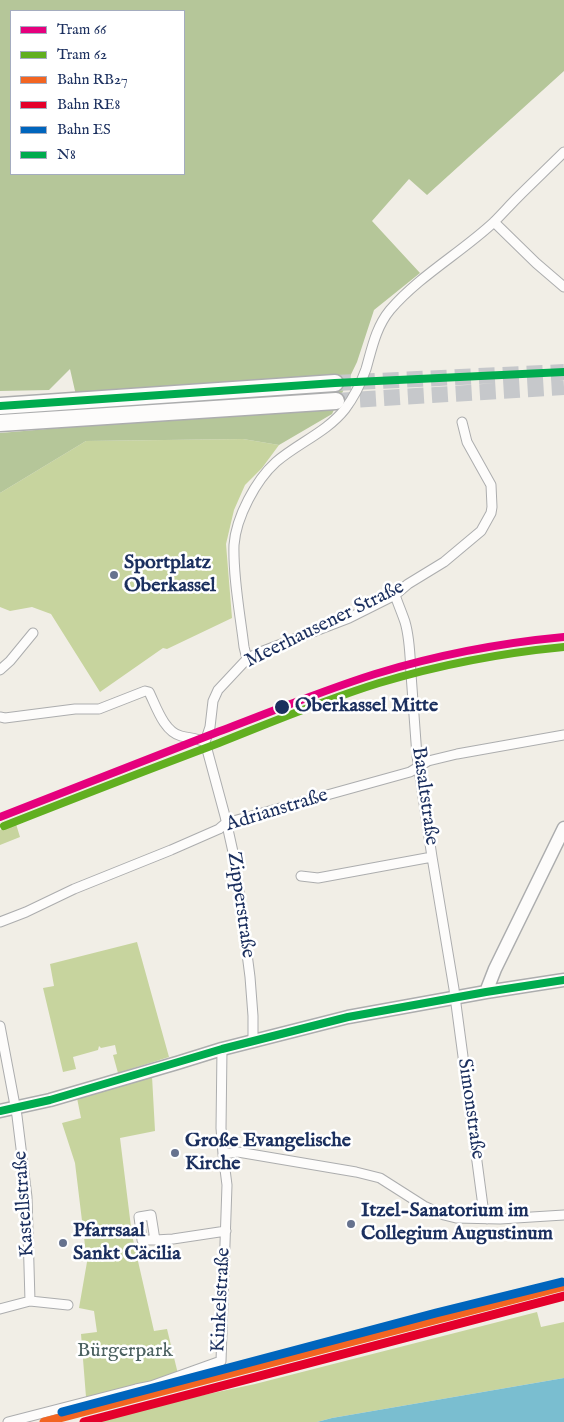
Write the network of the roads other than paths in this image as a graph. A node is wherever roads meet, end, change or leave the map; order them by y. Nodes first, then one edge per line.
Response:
1 (564, 152) edge
2 (494, 222) junction
3 (564, 287) edge
4 (335, 383) tunnel mouth
5 (336, 402) tunnel mouth
6 (0, 406) edge
7 (462, 422) dead end
8 (0, 423) edge
9 (395, 595) junction
10 (33, 633) dead end
11 (247, 659) junction
12 (0, 670) edge
13 (0, 718) edge
14 (564, 735) edge
15 (205, 742) junction
16 (420, 766) junction
17 (226, 823) junction
18 (564, 828) edge
19 (432, 857) junction
20 (301, 876) dead end
21 (0, 922) edge
22 (564, 980) edge
23 (486, 992) junction
24 (455, 998) junction
25 (0, 1026) edge
26 (253, 1041) junction
27 (222, 1049) junction
28 (15, 1107) junction
29 (0, 1111) edge
30 (223, 1154) junction
31 (564, 1215) edge
32 (487, 1219) junction
33 (226, 1231) junction
34 (155, 1240) dead end
35 (30, 1301) junction
36 (68, 1305) dead end
37 (0, 1309) edge
38 (8, 1422) edge

1 - 2 street
2 - 3 street
2 - 11 street
4 - 6 highway
5 - 8 highway
7 - 9 street, Meerhausener Straße
9 - 11 street, Meerhausener Straße
9 - 16 street, Basaltstraße
10 - 12 street
11 - 15 street, Meerhausener Straße
13 - 15 street
14 - 16 street, Adrianstraße
15 - 17 street, Zipperstraße
16 - 17 street, Adrianstraße
16 - 19 street, Basaltstraße
17 - 21 street, Adrianstraße
17 - 26 street, Zipperstraße
18 - 23 main road
19 - 20 street
19 - 24 street, Basaltstraße
22 - 23 main road
23 - 24 main road
24 - 26 main road
24 - 32 street, Simonstraße
25 - 28 street, Kastellstraße
26 - 27 main road
27 - 28 main road
27 - 30 street, Kinkelstraße
28 - 29 main road
28 - 35 street, Kastellstraße
30 - 32 street
30 - 33 street, Kinkelstraße
31 - 32 street
33 - 34 street
33 - 38 street, Kinkelstraße
35 - 36 street
35 - 37 street

